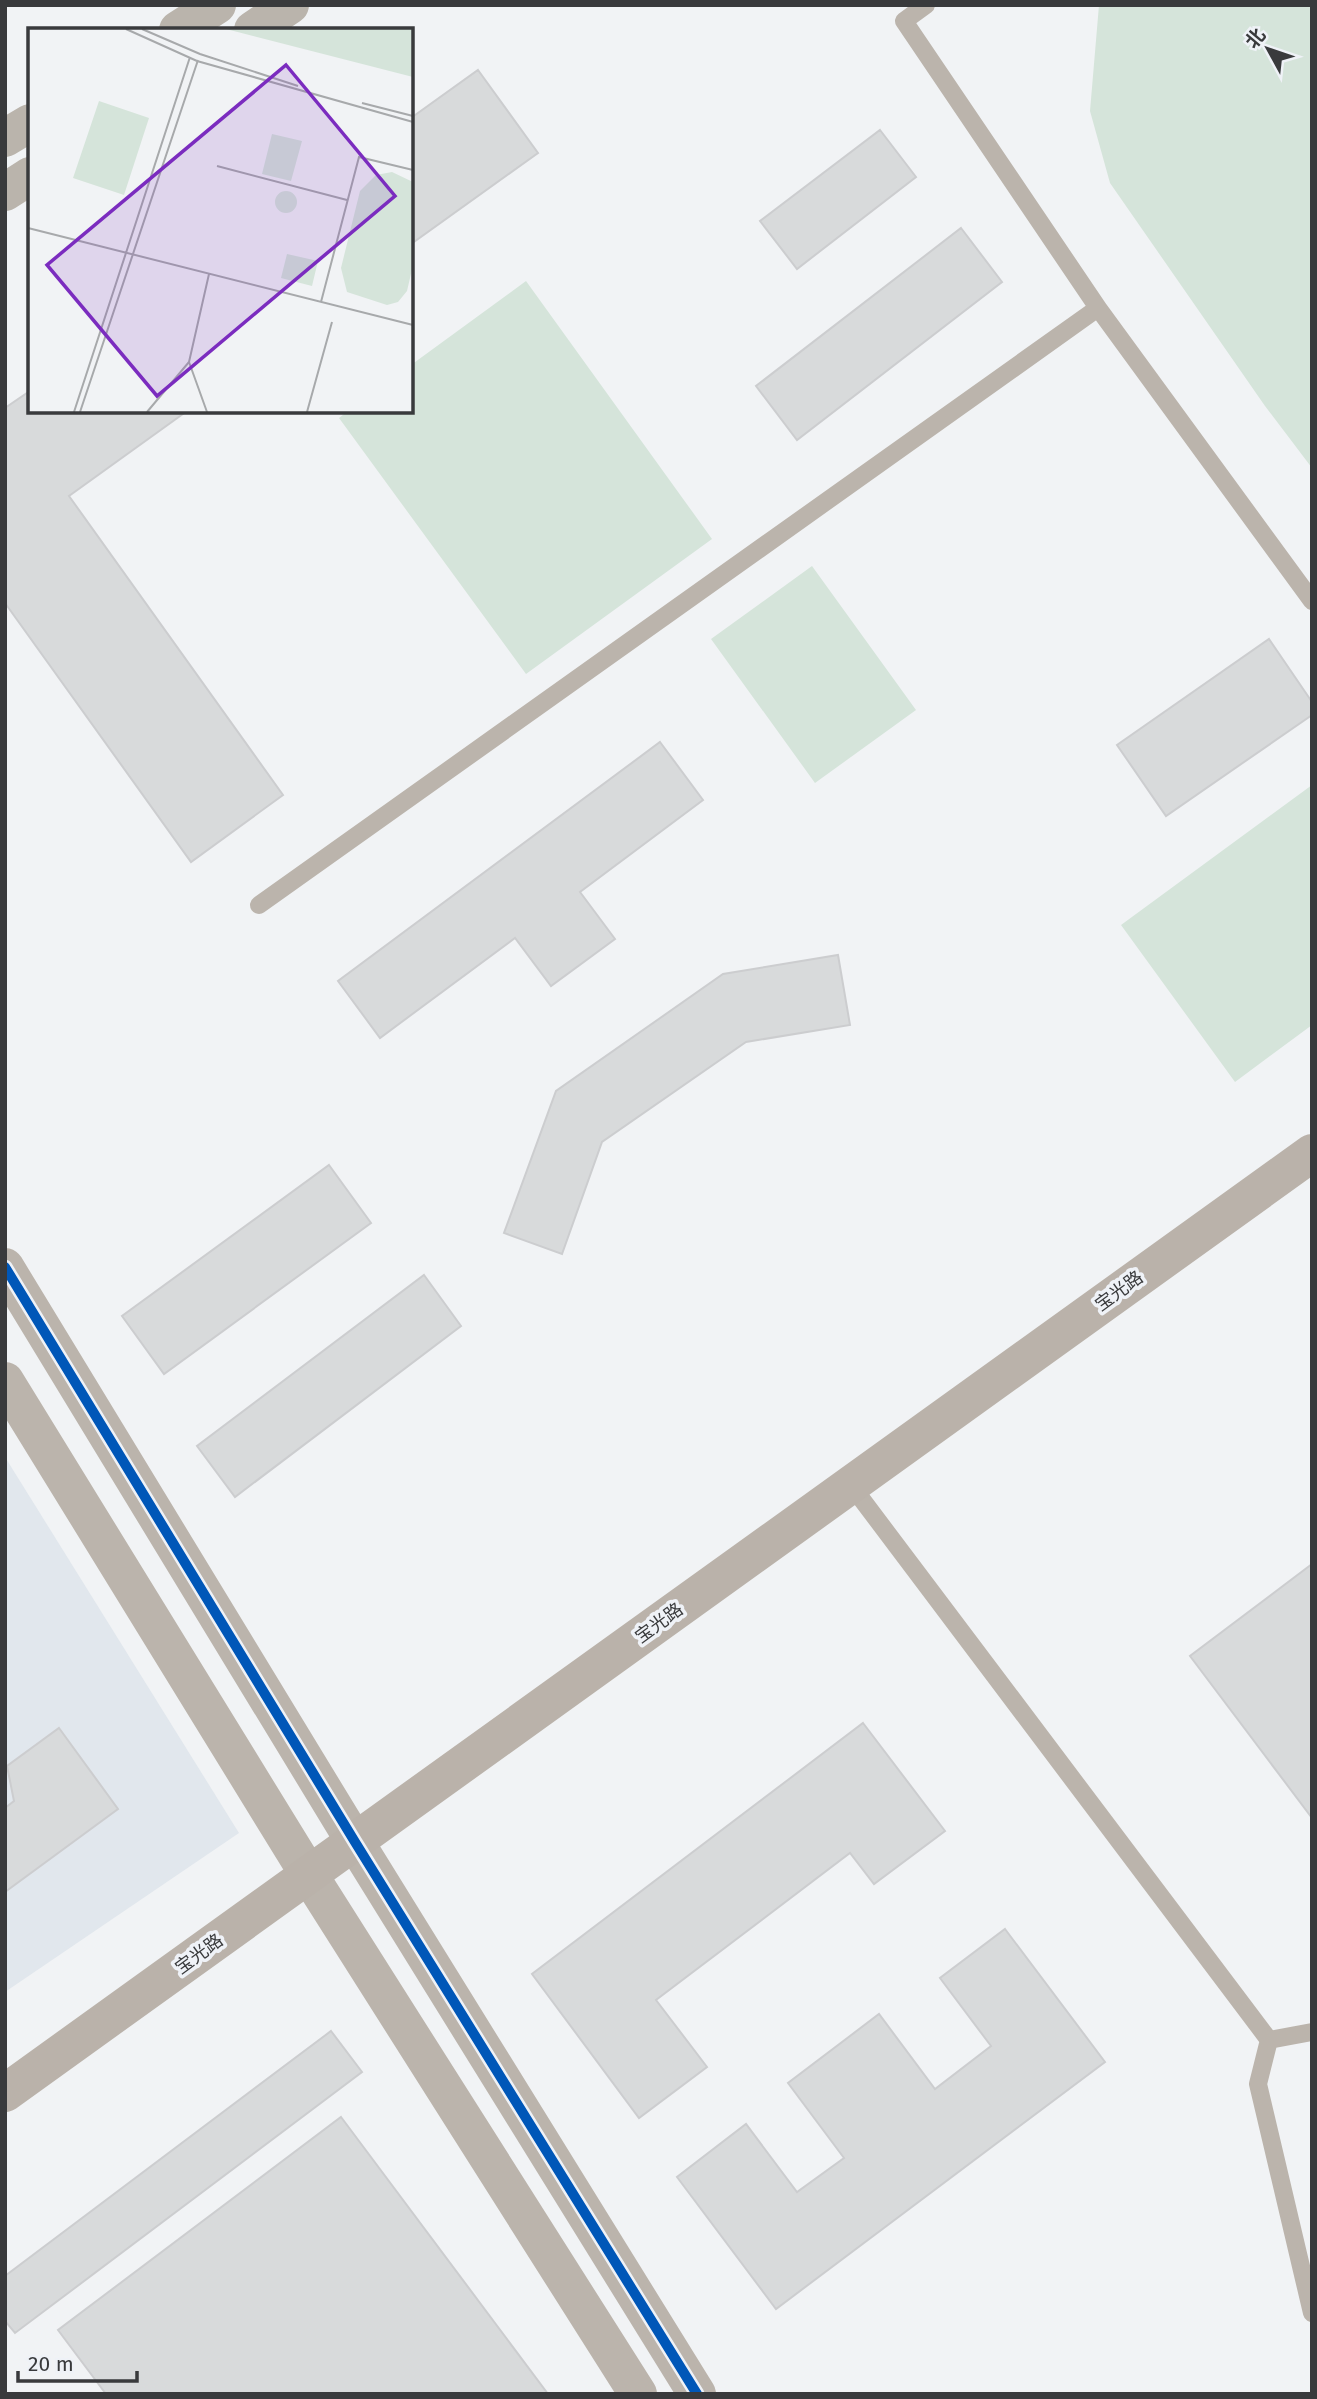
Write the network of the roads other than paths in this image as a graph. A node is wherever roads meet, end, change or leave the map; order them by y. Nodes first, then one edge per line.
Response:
1 (217, 5) edge
2 (290, 5) edge
3 (926, 5) edge
4 (181, 28) edge
5 (256, 28) edge
6 (28, 124) edge
7 (5, 138) edge
8 (28, 177) edge
9 (5, 192) edge
10 (1098, 308) junction
11 (1312, 601) edge
12 (259, 905) dead end
13 (1312, 1153) edge
14 (5, 1266) edge
15 (5, 1381) edge
16 (851, 1485) junction
17 (355, 1842) junction
18 (309, 1875) junction
19 (1312, 2032) edge
20 (1269, 2040) junction
21 (5, 2093) edge
22 (1312, 2313) edge
23 (638, 2394) edge
24 (696, 2394) edge

1 - 4 highway
2 - 5 highway
3 - 10 lane
6 - 7 highway
8 - 9 highway
10 - 11 lane
10 - 12 lane
13 - 16 main road, 宝光路
14 - 17 street
15 - 18 street
16 - 17 main road, 宝光路
16 - 20 lane
17 - 18 main road, 宝光路
17 - 24 street
18 - 21 main road, 宝光路
18 - 23 street
19 - 20 lane
20 - 22 lane

